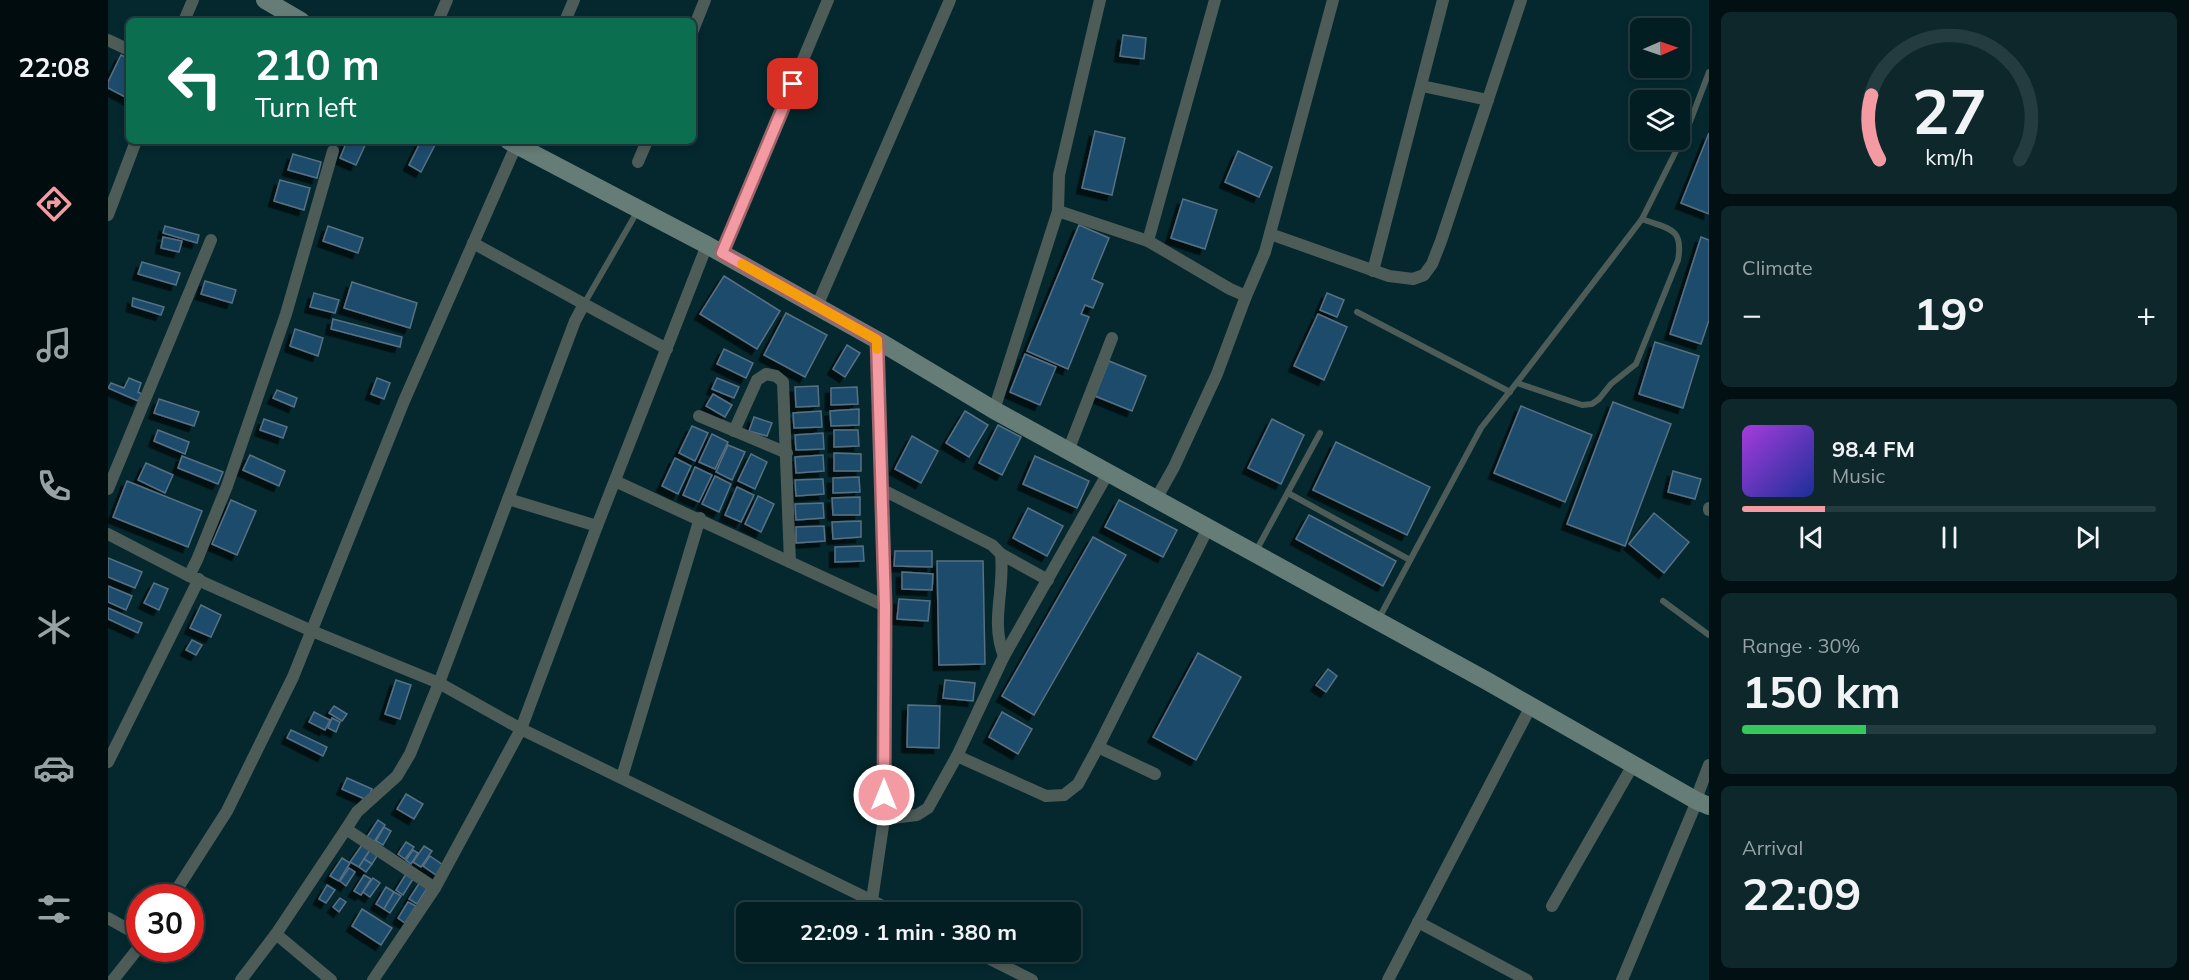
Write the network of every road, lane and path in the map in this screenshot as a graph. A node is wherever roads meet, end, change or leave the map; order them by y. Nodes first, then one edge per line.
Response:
1 (193, 0) edge
2 (265, 0) edge
3 (447, 0) edge
4 (574, 0) edge
5 (705, 0) edge
6 (828, 0) edge
7 (950, 0) edge
8 (1100, 0) edge
9 (1215, 0) edge
10 (1333, 0) edge
11 (1443, 0) edge
12 (1521, 0) edge
13 (185, 18) edge
14 (296, 18) edge
15 (439, 18) edge
16 (566, 18) edge
17 (696, 22) edge
18 (108, 39) edge
19 (126, 48) edge
20 (1709, 72) edge
21 (1422, 86) junction
22 (1488, 100) junction
23 (135, 144) edge
24 (514, 144) edge
25 (519, 144) edge
26 (646, 144) edge
27 (333, 151) dead end
28 (638, 162) dead end
29 (639, 209) junction
30 (1058, 211) junction
31 (108, 212) edge
32 (1642, 219) junction
33 (1270, 234) junction
34 (211, 240) dead end
35 (1148, 242) junction
36 (473, 243) junction
37 (715, 249) junction
38 (1373, 271) junction
39 (1246, 296) junction
40 (584, 304) junction
41 (817, 306) junction
42 (1358, 312) dead end
43 (1112, 338) dead end
44 (877, 340) junction
45 (667, 349) junction
46 (1517, 383) junction
47 (1510, 392) junction
48 (994, 410) junction
49 (699, 416) dead end
50 (734, 431) junction
51 (1320, 433) dead end
52 (1068, 451) junction
53 (787, 453) junction
54 (1108, 473) junction
55 (615, 481) junction
56 (108, 489) edge
57 (881, 489) junction
58 (1287, 493) junction
59 (508, 499) junction
60 (1156, 499) junction
61 (700, 518) junction
62 (597, 526) junction
63 (1208, 528) junction
64 (108, 534) edge
65 (1255, 553) junction
66 (1001, 554) junction
67 (1410, 560) junction
68 (790, 562) junction
69 (194, 577) junction
70 (1048, 580) junction
71 (1663, 601) dead end
72 (885, 606) junction
73 (1378, 621) junction
74 (312, 631) junction
75 (1709, 635) edge
76 (1004, 656) junction
77 (439, 683) junction
78 (1531, 706) junction
79 (521, 729) junction
80 (1098, 747) junction
81 (957, 756) junction
82 (108, 762) edge
83 (1633, 765) junction
84 (1709, 765) edge
85 (1155, 774) dead end
86 (622, 777) junction
87 (1703, 803) edge
88 (884, 819) junction
89 (346, 829) junction
90 (180, 884) edge
91 (435, 888) junction
92 (872, 900) junction
93 (876, 902) edge
94 (1552, 906) dead end
95 (108, 918) edge
96 (1418, 922) junction
97 (126, 928) edge
98 (276, 934) junction
99 (127, 962) edge
100 (996, 962) edge
101 (113, 980) edge
102 (241, 980) edge
103 (331, 980) edge
104 (373, 980) edge
105 (1032, 980) edge
106 (1388, 980) edge
107 (1527, 980) edge
108 (1622, 980) edge

1 - 13 street
2 - 14 street
3 - 15 street
4 - 16 street
5 - 17 street
6 - 37 street
7 - 41 street
8 - 30 street
9 - 35 street
10 - 33 street
11 - 21 street
12 - 22 street
18 - 19 street
20 - 32 lane
21 - 22 street
21 - 38 street
22 - 38 street
23 - 31 street
24 - 36 street
25 - 29 street
26 - 28 street
27 - 69 street
29 - 37 street
29 - 40 lane
30 - 35 street
30 - 48 street
32 - 46 lane
32 - 46 lane
33 - 38 street
33 - 39 street
34 - 56 street
35 - 39 street
36 - 40 street
36 - 74 street
37 - 41 street
37 - 45 street
39 - 60 street
40 - 45 street
40 - 59 street
41 - 44 street
42 - 47 lane
43 - 52 street
44 - 48 street
44 - 57 street
45 - 55 street
46 - 47 lane
47 - 67 lane
48 - 52 street
49 - 50 street
50 - 53 street
50 - 53 street
51 - 58 lane
52 - 54 street
53 - 68 street
54 - 60 street
54 - 70 street
55 - 61 street
55 - 62 street
57 - 66 street
57 - 72 street
58 - 65 lane
58 - 67 lane
59 - 62 street
59 - 77 street
60 - 63 street
61 - 68 street
61 - 86 street
62 - 79 street
63 - 65 street
63 - 80 street
64 - 69 street
65 - 73 street
66 - 70 street
66 - 76 street
67 - 73 lane
68 - 72 street
69 - 74 street
69 - 82 street
70 - 76 street
71 - 75 lane
72 - 88 street
73 - 78 street
74 - 77 street
74 - 90 street
76 - 81 street
77 - 79 street
77 - 89 street
78 - 83 street
78 - 96 street
79 - 86 street
79 - 91 street
80 - 81 street
80 - 85 street
81 - 88 street
83 - 87 street
83 - 94 street
84 - 87 street
86 - 92 street
87 - 108 street
88 - 92 street
89 - 91 street
89 - 98 street
91 - 104 street
92 - 93 street
95 - 97 street
96 - 106 street
96 - 107 street
98 - 102 street
98 - 103 street
99 - 101 street
100 - 105 street

